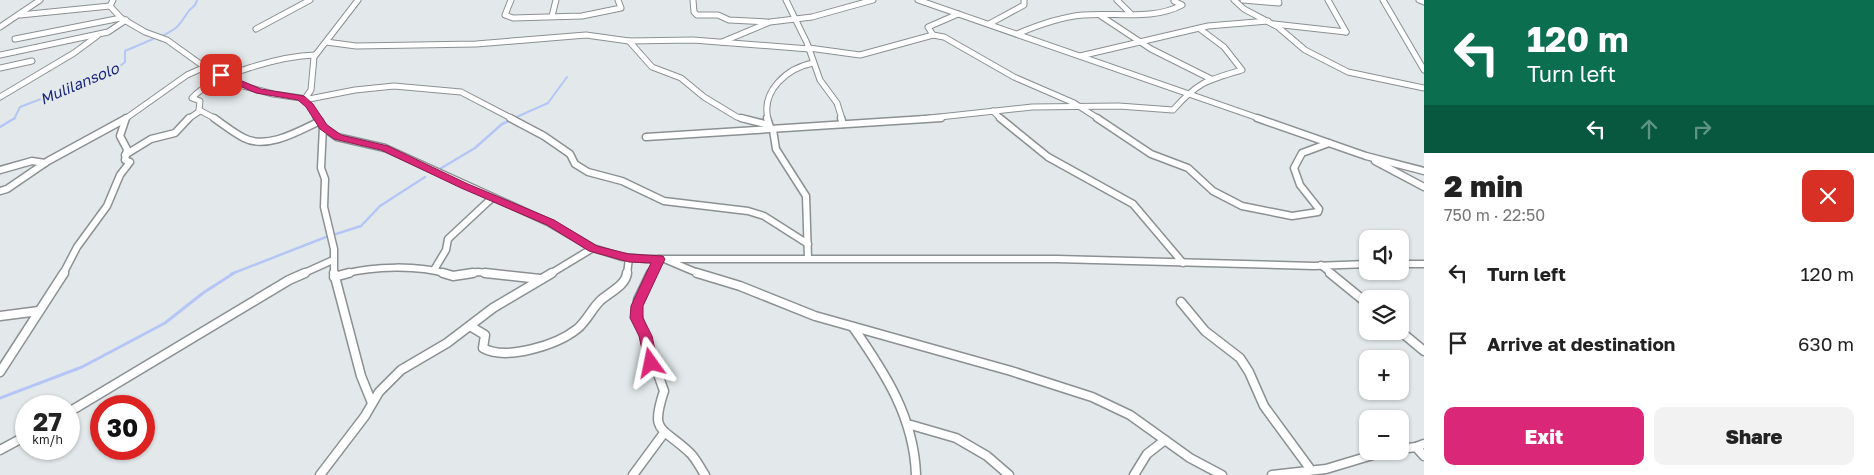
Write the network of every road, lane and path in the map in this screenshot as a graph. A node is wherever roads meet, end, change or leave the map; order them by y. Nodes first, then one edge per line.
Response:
1 (40, 0) edge
2 (113, 0) edge
3 (310, 0) edge
4 (358, 0) edge
5 (510, 0) edge
6 (556, 0) edge
7 (618, 0) edge
8 (693, 0) edge
9 (786, 0) edge
10 (873, 0) edge
11 (918, 0) edge
12 (1024, 0) edge
13 (1117, 0) edge
14 (1174, 0) edge
15 (1234, 0) edge
16 (1243, 0) edge
17 (1278, 0) edge
18 (1328, 0) edge
19 (1383, 0) edge
20 (1419, 0) edge
21 (1424, 2) edge
22 (110, 6) junction
23 (958, 14) junction
24 (1131, 14) junction
25 (20, 15) junction
26 (1099, 15) junction
27 (552, 16) junction
28 (123, 19) junction
29 (796, 19) junction
30 (770, 22) junction
31 (1271, 23) junction
32 (989, 24) junction
33 (0, 27) edge
34 (256, 29) dead end
35 (1200, 29) junction
36 (100, 34) junction
37 (1017, 34) junction
38 (933, 35) junction
39 (15, 39) dead end
40 (326, 42) junction
41 (629, 42) junction
42 (1140, 42) junction
43 (720, 43) junction
44 (809, 49) junction
45 (0, 55) edge
46 (315, 55) junction
47 (1080, 56) junction
48 (32, 61) dead end
49 (813, 63) junction
50 (205, 67) junction
51 (0, 68) edge
52 (1424, 70) edge
53 (225, 77) junction
54 (1211, 79) junction
55 (1424, 88) edge
56 (1187, 93) junction
57 (0, 97) edge
58 (304, 100) junction
59 (1080, 107) junction
60 (200, 111) junction
61 (993, 111) junction
62 (125, 119) junction
63 (322, 124) junction
64 (843, 124) junction
65 (771, 128) junction
66 (646, 137) dead end
67 (1329, 143) junction
68 (125, 156) junction
69 (1366, 156) junction
70 (45, 163) junction
71 (0, 170) edge
72 (1424, 171) edge
73 (1424, 187) edge
74 (0, 191) edge
75 (492, 198) junction
76 (808, 244) junction
77 (593, 248) junction
78 (629, 258) junction
79 (808, 258) junction
80 (662, 259) junction
81 (332, 260) junction
82 (1183, 263) junction
83 (1359, 264) edge
84 (1409, 264) edge
85 (1424, 264) edge
86 (1321, 266) junction
87 (434, 270) junction
88 (334, 276) junction
89 (540, 279) junction
90 (1359, 297) edge
91 (1181, 302) dead end
92 (40, 311) junction
93 (0, 316) edge
94 (470, 326) junction
95 (853, 327) junction
96 (1409, 338) edge
97 (1424, 351) edge
98 (0, 372) edge
99 (372, 403) junction
100 (80, 406) edge
101 (911, 425) junction
102 (664, 433) junction
103 (1165, 440) junction
104 (15, 442) edge
105 (1420, 446) edge
106 (0, 450) edge
107 (1424, 456) edge
108 (1359, 460) edge
109 (1317, 471) edge
110 (320, 475) edge
111 (633, 475) edge
112 (705, 475) edge
113 (916, 475) edge
114 (1009, 475) edge
115 (1134, 475) edge
116 (1222, 475) edge
117 (1272, 475) edge

1 - 25 street
2 - 22 street
3 - 34 street
4 - 40 street
5 - 27 street
6 - 27 street
7 - 27 street
8 - 30 street
9 - 29 street
10 - 29 street
11 - 23 street
12 - 32 street
13 - 24 street
14 - 24 street
15 - 31 street
16 - 17 street
18 - 31 street
19 - 52 street
20 - 21 street
22 - 25 street
22 - 28 street
23 - 32 street
23 - 38 street
24 - 26 street
25 - 33 street
26 - 37 street
26 - 42 street
28 - 36 street
28 - 39 street
28 - 50 street
29 - 30 street
29 - 44 street
30 - 43 street
31 - 35 street
31 - 55 street
32 - 37 street
35 - 42 street
35 - 54 street
36 - 45 street
36 - 57 street
37 - 47 street
38 - 44 street
38 - 59 street
40 - 41 street
40 - 46 street
41 - 43 street
41 - 65 street
42 - 47 street
42 - 54 street
43 - 44 street
44 - 49 street
46 - 53 street
46 - 58 street
47 - 56 street
48 - 51 street
49 - 64 street
49 - 65 street
50 - 53 street
50 - 62 street
53 - 58 street
53 - 60 street
54 - 56 street
56 - 59 street
56 - 67 street
58 - 63 street
58 - 76 street
59 - 61 street
59 - 67 street
60 - 63 street
60 - 68 street
61 - 64 street
61 - 82 street
62 - 68 street
62 - 70 street
63 - 75 street
63 - 81 street
64 - 65 street
65 - 66 street
65 - 76 street
67 - 69 street
68 - 92 street
69 - 72 street
69 - 73 street
70 - 71 street
70 - 74 street
75 - 77 street
75 - 87 street
76 - 79 street
77 - 78 street
77 - 89 street
78 - 80 street
78 - 94 street
79 - 80 street
79 - 82 street
80 - 95 street
80 - 102 street
81 - 88 street
81 - 100 street
82 - 86 street
83 - 86 street
84 - 85 street
86 - 90 street
87 - 88 street
87 - 89 street
88 - 99 street
89 - 94 street
91 - 109 street
92 - 93 street
92 - 98 street
94 - 99 street
95 - 101 street
95 - 103 street
96 - 97 street
99 - 110 street
101 - 113 street
101 - 114 street
102 - 111 street
102 - 112 street
103 - 115 street
103 - 116 street
104 - 106 street
105 - 107 street
108 - 109 street
109 - 117 street

